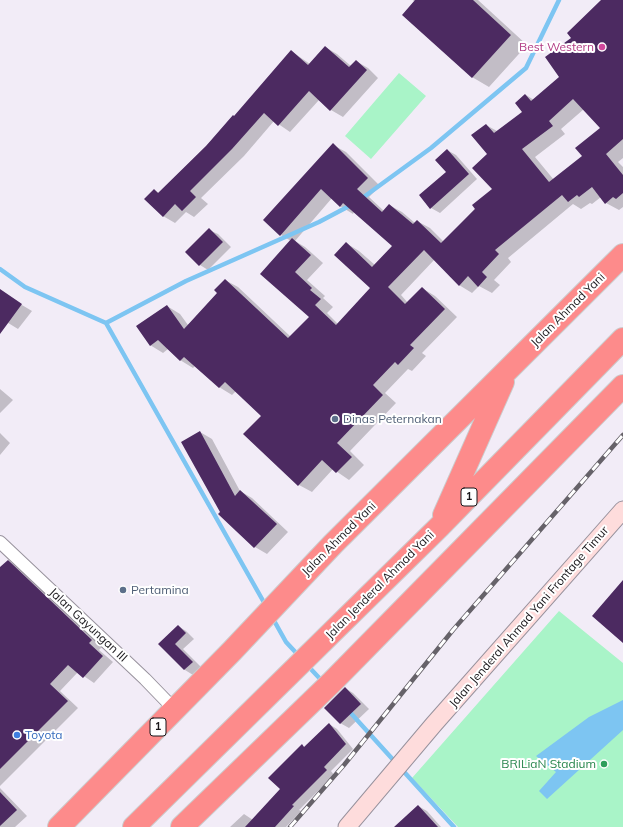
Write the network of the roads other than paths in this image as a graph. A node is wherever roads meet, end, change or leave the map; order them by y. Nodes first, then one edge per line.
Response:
1 (623, 255) edge
2 (623, 339) edge
3 (508, 370) junction
4 (623, 386) edge
5 (623, 510) edge
6 (439, 528) junction
7 (1, 544) edge
8 (175, 710) junction
9 (59, 827) edge
10 (134, 827) edge
11 (182, 827) edge
12 (347, 827) edge

1 - 3 highway, Jalan Ahmad Yani / 1
2 - 6 highway, Jalan Jenderal Ahmad Yani / 1
3 - 6 highway
3 - 8 highway, Jalan Ahmad Yani / 1
4 - 11 highway
5 - 12 street, Jalan Jenderal Ahmad Yani Frontage Timur
6 - 10 highway, Jalan Jenderal Ahmad Yani / 1
7 - 8 street, Jalan Gayungan III
8 - 9 highway, Jalan Ahmad Yani / 1

